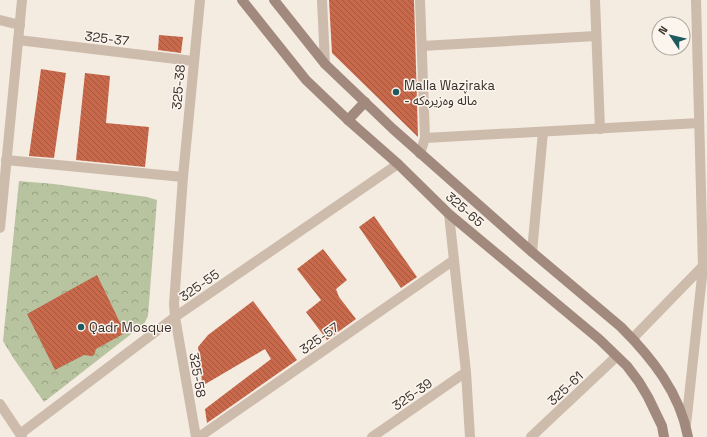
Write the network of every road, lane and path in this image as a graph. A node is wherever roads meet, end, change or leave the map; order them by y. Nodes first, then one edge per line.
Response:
1 (22, 0) edge
2 (200, 0) edge
3 (242, 0) edge
4 (274, 0) edge
5 (322, 0) edge
6 (420, 0) edge
7 (595, 0) edge
8 (696, 0) edge
9 (0, 20) edge
10 (20, 25) junction
11 (596, 36) junction
12 (18, 40) junction
13 (422, 46) junction
14 (193, 61) junction
15 (325, 64) junction
16 (365, 102) junction
17 (348, 120) junction
18 (699, 123) junction
19 (600, 129) junction
20 (544, 132) junction
21 (425, 138) junction
22 (420, 154) junction
23 (6, 160) junction
24 (398, 164) junction
25 (183, 177) junction
26 (450, 214) junction
27 (0, 228) edge
28 (532, 252) junction
29 (454, 260) junction
30 (705, 264) edge
31 (175, 317) junction
32 (633, 338) junction
33 (616, 357) junction
34 (466, 372) junction
35 (0, 404) edge
36 (686, 425) junction
37 (21, 436) edge
38 (196, 437) edge
39 (199, 437) edge
40 (372, 437) edge
41 (470, 437) edge
42 (531, 437) edge
43 (664, 437) edge
44 (688, 437) edge

1 - 10 street
2 - 14 street, 325-38
3 - 17 street, 325-65
4 - 15 street, 325-65
5 - 15 street
6 - 13 street
7 - 11 street
8 - 18 street
9 - 10 street
10 - 12 street
11 - 13 street
11 - 19 street
12 - 14 street, 325-37
12 - 23 street
13 - 21 street
14 - 25 street, 325-38
15 - 16 street, 325-65
16 - 17 street
16 - 22 street, 325-65
17 - 24 street, 325-65
18 - 19 street
18 - 30 street
19 - 20 street
20 - 21 street
20 - 28 street
21 - 22 street
22 - 28 street, 325-65
23 - 25 street
23 - 27 street
24 - 26 street, 325-65
24 - 31 street, 325-55
25 - 31 street, 325-38
26 - 29 street
26 - 33 street, 325-65
28 - 32 street, 325-65
29 - 34 street
29 - 39 street, 325-57
30 - 32 street
30 - 36 street
31 - 37 street, 325-55
31 - 38 street, 325-58
32 - 36 street, 325-65
33 - 42 street, 325-61
33 - 43 street, 325-65
34 - 40 street, 325-39
34 - 41 street
35 - 37 street
36 - 44 street, 325-65

